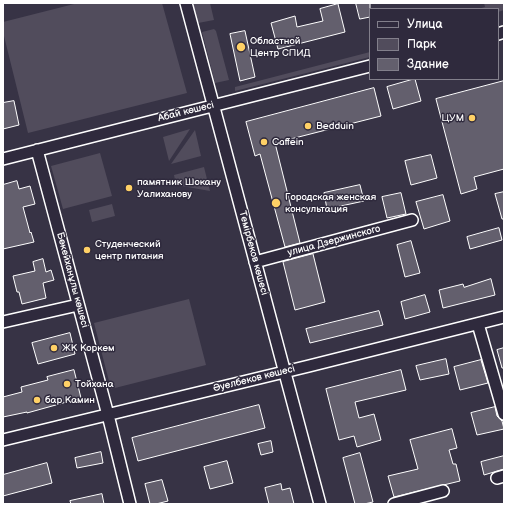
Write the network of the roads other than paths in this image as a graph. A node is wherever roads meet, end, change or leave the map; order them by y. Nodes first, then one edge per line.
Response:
1 (186, 3) edge
2 (369, 66) edge
3 (214, 105) junction
4 (37, 150) junction
5 (3, 159) edge
6 (412, 220) dead end
7 (255, 262) junction
8 (78, 305) junction
9 (504, 317) edge
10 (3, 322) edge
11 (478, 324) junction
12 (285, 371) junction
13 (504, 414) edge
14 (108, 415) junction
15 (3, 440) edge
16 (443, 491) dead end
17 (130, 504) edge
18 (320, 504) edge
19 (394, 504) edge

1 - 3 street, Темірбеков көшесі
2 - 3 street, Абай көшесі
3 - 4 street, Абай көшесі
3 - 7 street, Темірбеков көшесі
4 - 5 street, Абай көшесі
4 - 8 street, Бөкейханұлы көшесі
6 - 7 street, улица Дзержинского
7 - 12 street, Темірбеков көшесі
8 - 10 street
8 - 14 street, Бөкейханұлы көшесі
9 - 11 street, Әуелбеков көшесі
11 - 12 street, Әуелбеков көшесі
11 - 13 street
12 - 14 street, Әуелбеков көшесі
12 - 18 street, Темірбеков көшесі
14 - 15 street, Әуелбеков көшесі
14 - 17 street, Бөкейханұлы көшесі
16 - 19 street

